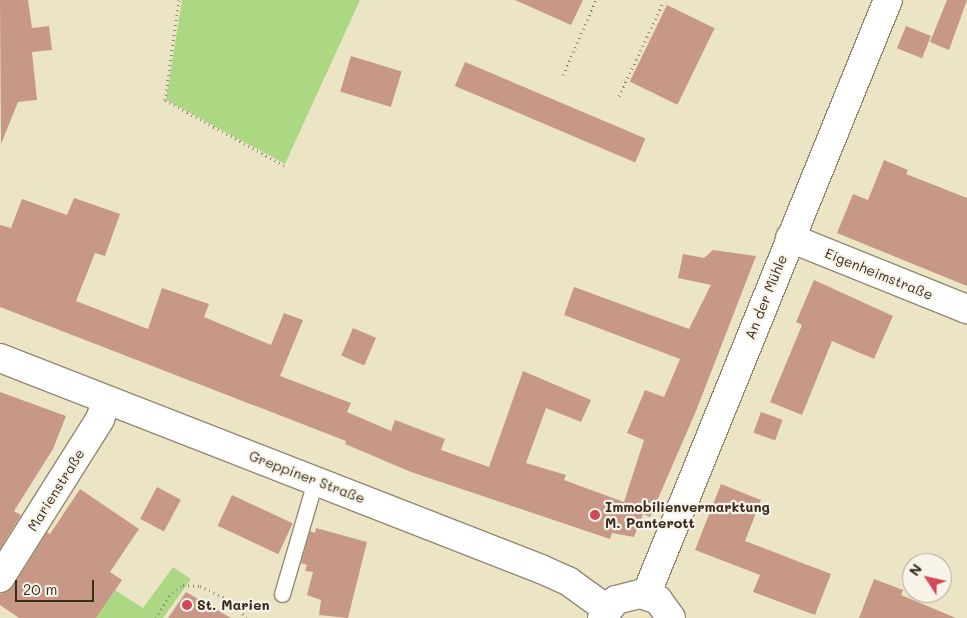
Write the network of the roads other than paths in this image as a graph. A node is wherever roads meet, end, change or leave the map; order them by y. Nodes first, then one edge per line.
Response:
1 (888, 0) edge
2 (790, 238) junction
3 (967, 309) edge
4 (0, 358) edge
5 (107, 400) junction
6 (315, 481) junction
7 (0, 578) edge
8 (282, 594) dead end
9 (646, 594) junction
10 (605, 613) edge
11 (671, 618) edge

1 - 2 street, An der Mühle
2 - 3 street, Eigenheimstraße
2 - 9 street, An der Mühle
4 - 5 street, Greppiner Straße
5 - 6 street, Greppiner Straße
5 - 7 street, Marienstraße
6 - 8 lane
6 - 10 street, Greppiner Straße
9 - 10 street
9 - 11 street

